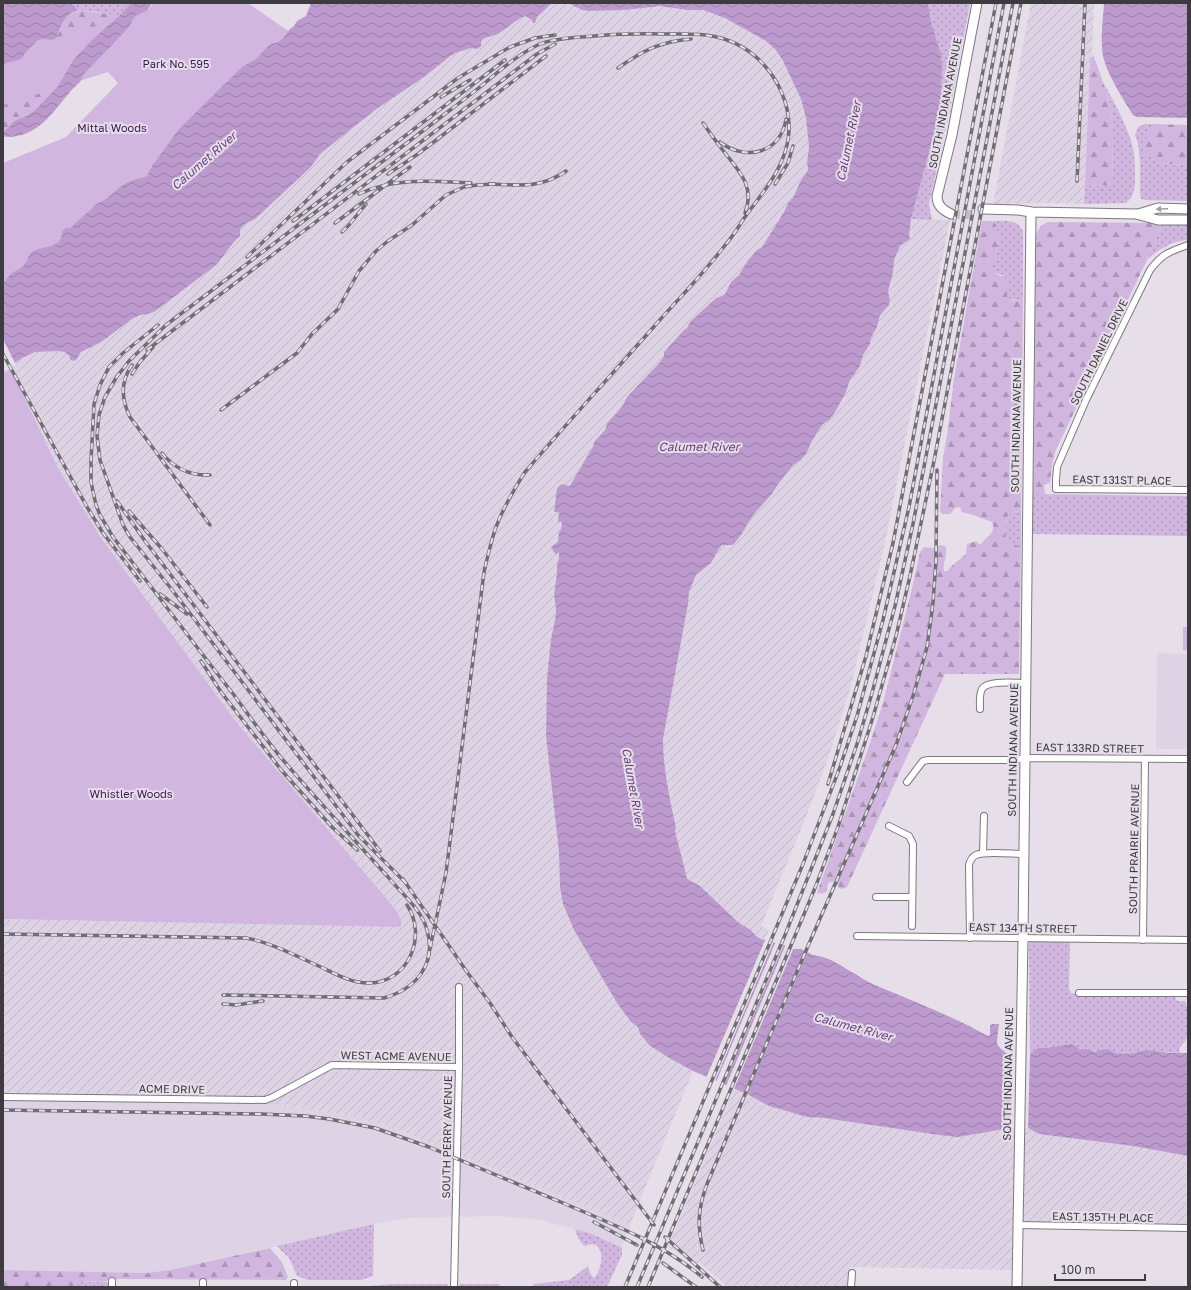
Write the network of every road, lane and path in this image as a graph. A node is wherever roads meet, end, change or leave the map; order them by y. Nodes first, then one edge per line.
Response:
1 (976, 3) edge
2 (1188, 209) edge
3 (952, 211) tunnel mouth
4 (982, 212) tunnel mouth
5 (1031, 212) junction
6 (1136, 214) junction
7 (1188, 220) edge
8 (1188, 245) edge
9 (1056, 489) joint
10 (1188, 490) edge
11 (1025, 683) junction
12 (980, 709) dead end
13 (1024, 758) junction
14 (1145, 759) junction
15 (1188, 759) edge
16 (907, 782) dead end
17 (984, 816) dead end
18 (889, 826) dead end
19 (983, 853) junction
20 (1023, 854) junction
21 (876, 897) dead end
22 (912, 897) junction
23 (912, 926) dead end
24 (857, 936) dead end
25 (970, 938) junction
26 (1022, 938) junction
27 (1143, 940) junction
28 (1188, 940) edge
29 (459, 987) dead end
30 (1079, 993) dead end
31 (1188, 993) edge
32 (332, 1065) joint
33 (459, 1066) junction
34 (3, 1097) edge
35 (1018, 1225) junction
36 (1188, 1228) edge
37 (852, 1273) dead end
38 (454, 1287) edge
39 (851, 1287) edge
40 (1017, 1287) edge

1 - 3 main road, SOUTH INDIANA AVENUE
2 -> 6 main road
4 - 5 main road
5 - 6 main road
5 - 11 main road, SOUTH INDIANA AVENUE
6 - 7 main road
8 - 9 street, SOUTH DANIEL DRIVE
9 - 10 street, EAST 131ST PLACE
11 - 12 street
11 - 13 main road, SOUTH INDIANA AVENUE
13 - 14 street, EAST 133RD STREET
13 - 16 street, EAST 133RD STREET
13 - 20 main road, SOUTH INDIANA AVENUE
14 - 15 street, EAST 133RD STREET
14 - 27 street, SOUTH PRAIRIE AVENUE
17 - 19 street
18 - 22 street
19 - 20 street
19 - 25 street
20 - 26 main road, SOUTH INDIANA AVENUE
21 - 22 street
22 - 23 street
24 - 25 street, EAST 134TH STREET
25 - 26 street, EAST 134TH STREET
26 - 27 street, EAST 134TH STREET
26 - 35 main road, SOUTH INDIANA AVENUE
27 - 28 street, EAST 134TH STREET
29 - 33 street, SOUTH PERRY AVENUE
30 - 31 street
32 - 33 street, WEST ACME AVENUE
32 - 34 street, ACME DRIVE
33 - 38 street, SOUTH PERRY AVENUE
35 - 36 street, EAST 135TH PLACE
35 - 40 main road, SOUTH INDIANA AVENUE
37 - 39 street

